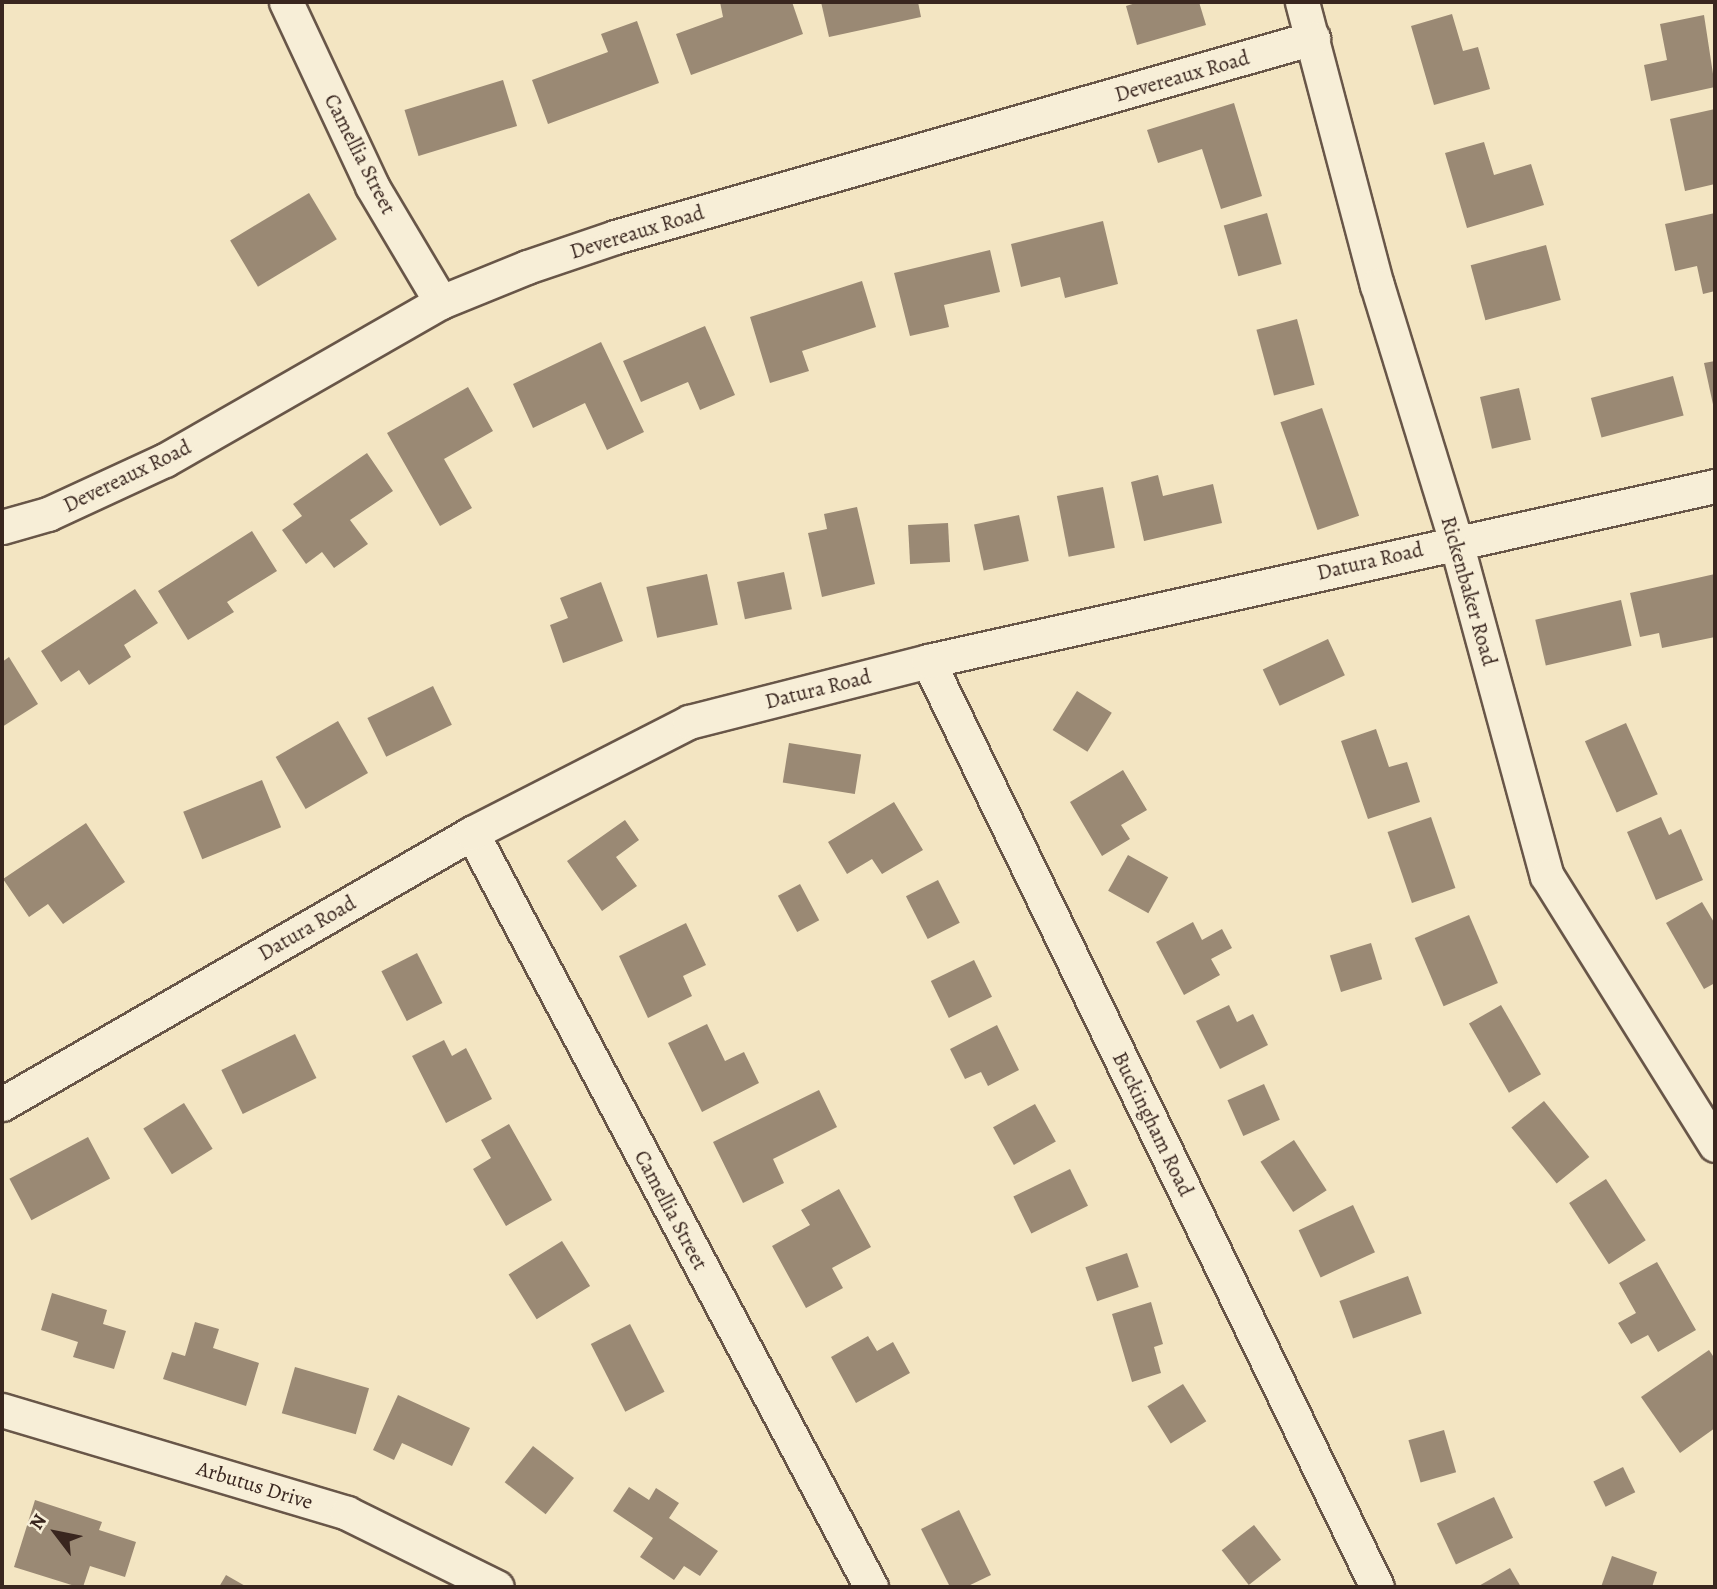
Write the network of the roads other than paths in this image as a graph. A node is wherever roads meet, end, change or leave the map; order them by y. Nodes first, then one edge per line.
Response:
1 (286, 2) edge
2 (1302, 2) edge
3 (1313, 38) junction
4 (441, 303) junction
5 (1715, 486) edge
6 (2, 527) edge
7 (1456, 542) junction
8 (928, 661) junction
9 (472, 833) junction
10 (2, 1104) edge
11 (1715, 1145) edge
12 (2, 1410) edge
13 (497, 1587) edge
14 (871, 1587) edge
15 (1377, 1587) edge

1 - 4 street, Camellia Street
2 - 3 street, Rickenbaker Road
3 - 4 street, Devereaux Road
3 - 7 street, Rickenbaker Road
4 - 6 street, Devereaux Road
5 - 7 street, Datura Road
7 - 8 street, Datura Road
7 - 11 street, Rickenbaker Road
8 - 9 street, Datura Road
8 - 15 street, Buckingham Road
9 - 10 street, Datura Road
9 - 14 street, Camellia Street
12 - 13 street, Arbutus Drive

